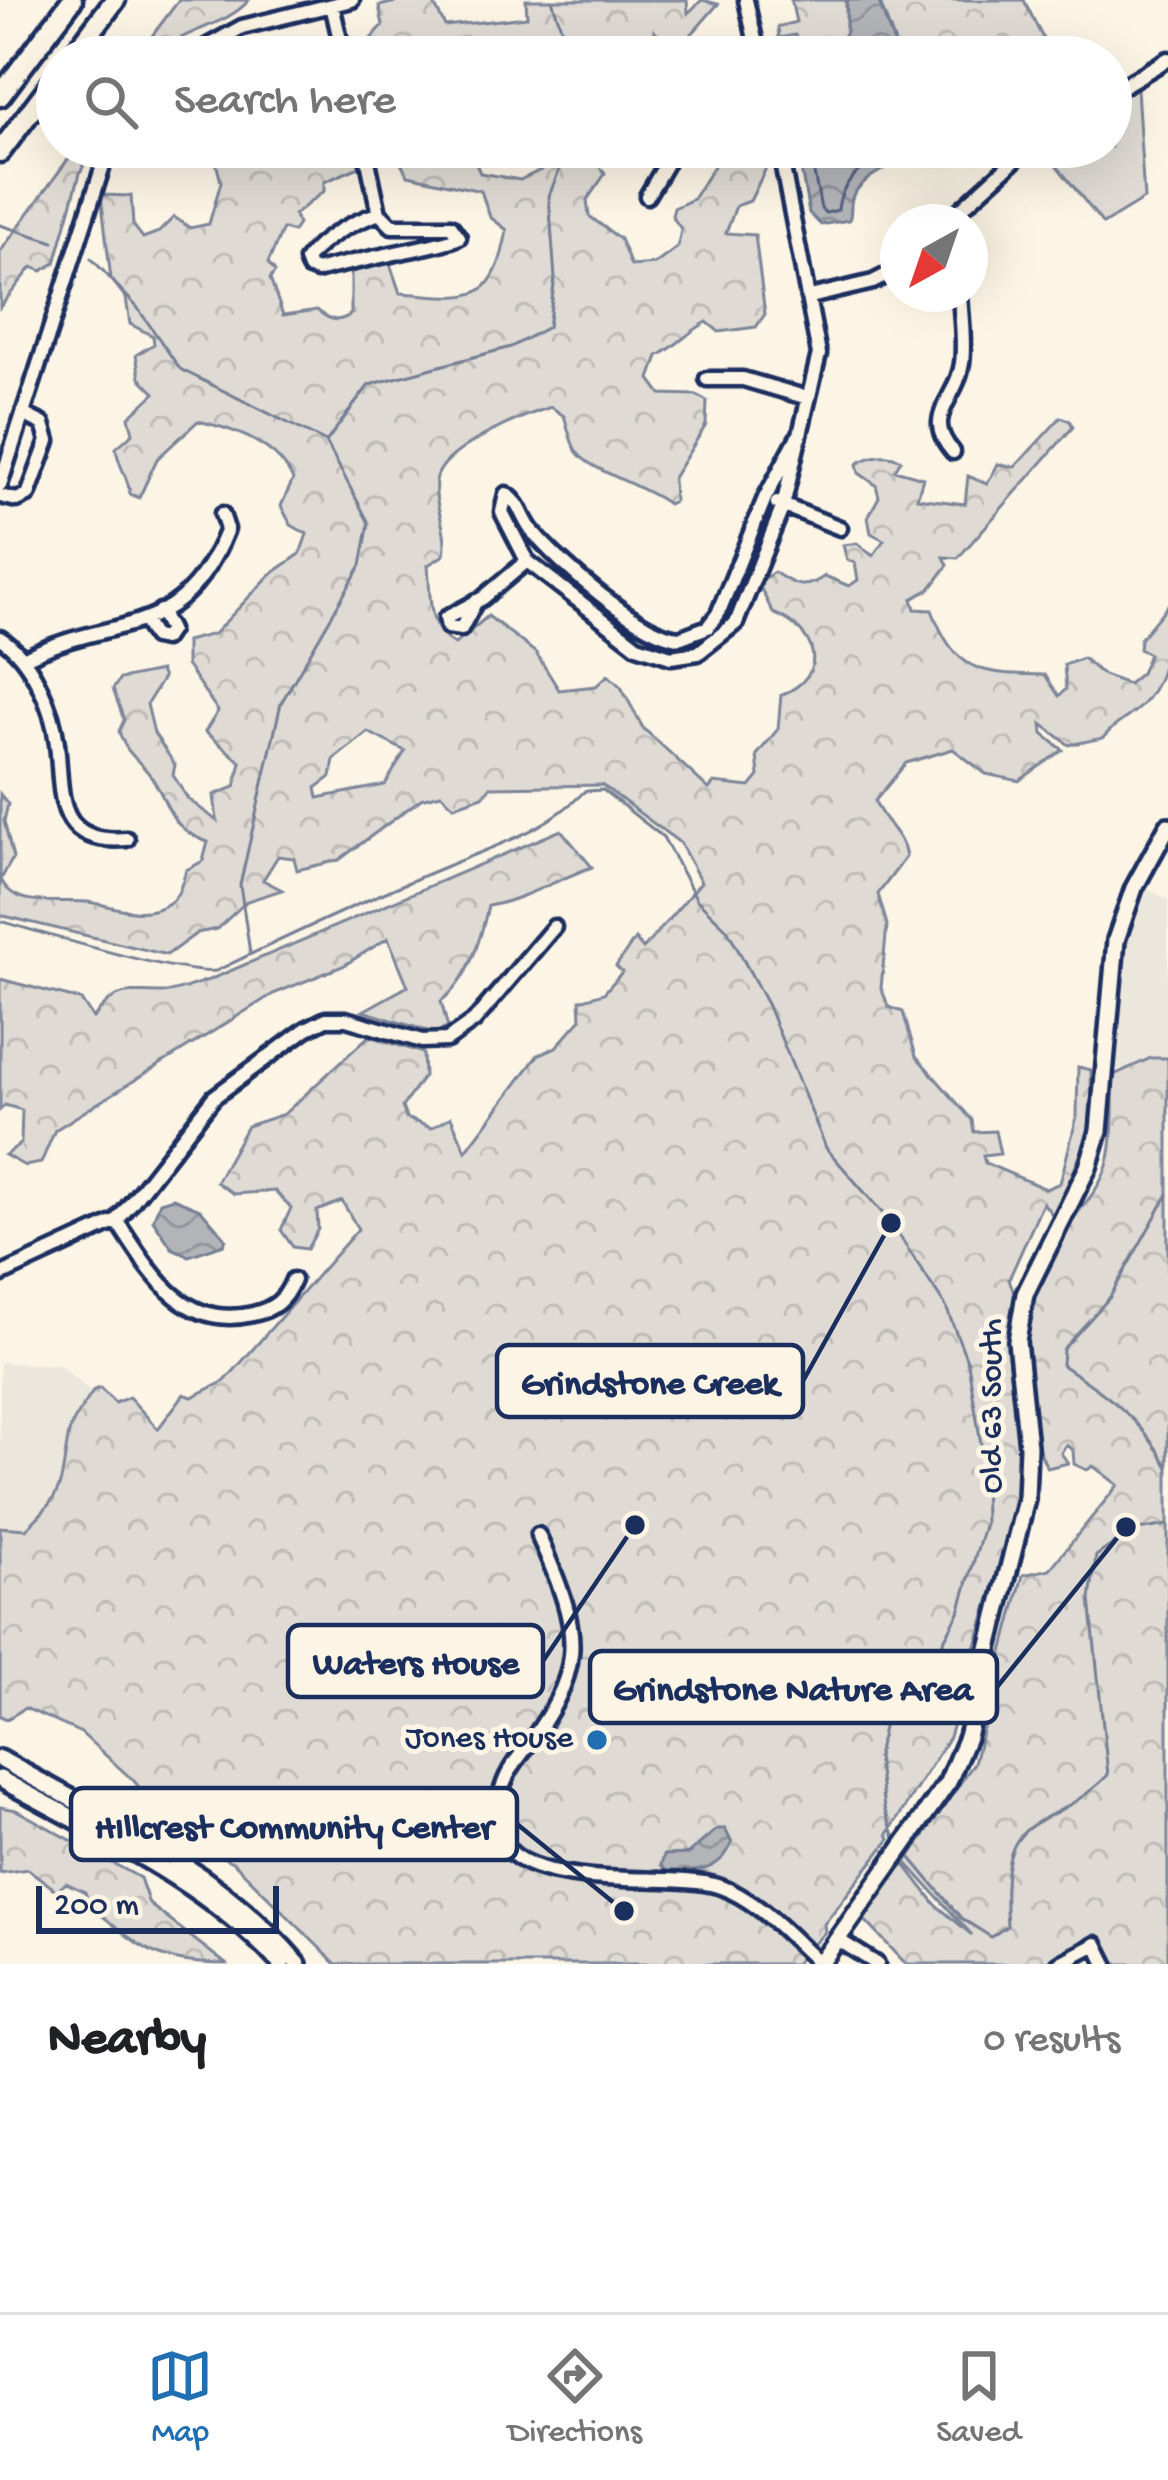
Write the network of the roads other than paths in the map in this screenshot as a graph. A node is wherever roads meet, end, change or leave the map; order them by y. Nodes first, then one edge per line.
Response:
1 (72, 0) edge
2 (115, 0) edge
3 (352, 0) edge
4 (746, 0) edge
5 (332, 5) junction
6 (45, 36) edge
7 (88, 36) edge
8 (226, 36) edge
9 (339, 36) edge
10 (752, 36) edge
11 (36, 48) edge
12 (1168, 59) edge
13 (1132, 80) edge
14 (0, 96) edge
15 (36, 104) edge
16 (0, 152) edge
17 (102, 168) edge
18 (370, 168) edge
19 (664, 168) edge
20 (782, 168) edge
21 (1006, 168) edge
22 (647, 196) dead end
23 (967, 204) edge
24 (380, 213) junction
25 (880, 278) edge
26 (810, 297) junction
27 (961, 312) edge
28 (707, 379) dead end
29 (808, 398) junction
30 (23, 414) junction
31 (797, 438) junction
32 (952, 452) dead end
33 (0, 485) edge
34 (0, 496) edge
35 (765, 498) junction
36 (783, 506) junction
37 (222, 514) dead end
38 (839, 528) dead end
39 (551, 548) junction
40 (533, 563) junction
41 (476, 601) dead end
42 (160, 611) junction
43 (144, 620) junction
44 (0, 638) edge
45 (23, 658) junction
46 (1168, 826) edge
47 (127, 839) dead end
48 (554, 927) dead end
49 (117, 1221) junction
50 (0, 1275) edge
51 (293, 1280) dead end
52 (538, 1535) dead end
53 (0, 1759) edge
54 (0, 1779) edge
55 (837, 1939) junction
56 (280, 1964) edge
57 (298, 1964) edge
58 (820, 1964) edge
59 (878, 1964) edge
60 (1058, 1964) edge
61 (1106, 1964) edge

1 - 6 highway
2 - 7 highway
3 - 5 street
4 - 10 street
5 - 8 street
5 - 9 street
11 - 14 highway
12 - 13 street
15 - 16 highway
17 - 30 street
18 - 24 street
19 - 22 street
20 - 26 street
21 - 23 street
24 - 24 street
25 - 26 street
26 - 29 street
27 - 32 street
28 - 29 street
29 - 31 street
30 - 33 street
30 - 34 street
31 - 35 street
31 - 36 street
35 - 36 street
35 - 39 street
36 - 38 street
36 - 40 street
37 - 42 street
39 - 40 street
39 - 40 street
40 - 41 street
42 - 43 street
42 - 43 street
43 - 45 street
44 - 45 street
45 - 47 street
46 - 55 main road, Old 63 South
48 - 49 street
49 - 50 street
49 - 51 street
52 - 58 street
53 - 57 main road
54 - 56 main road
55 - 58 main road, Old 63 South
55 - 59 street
60 - 61 street

